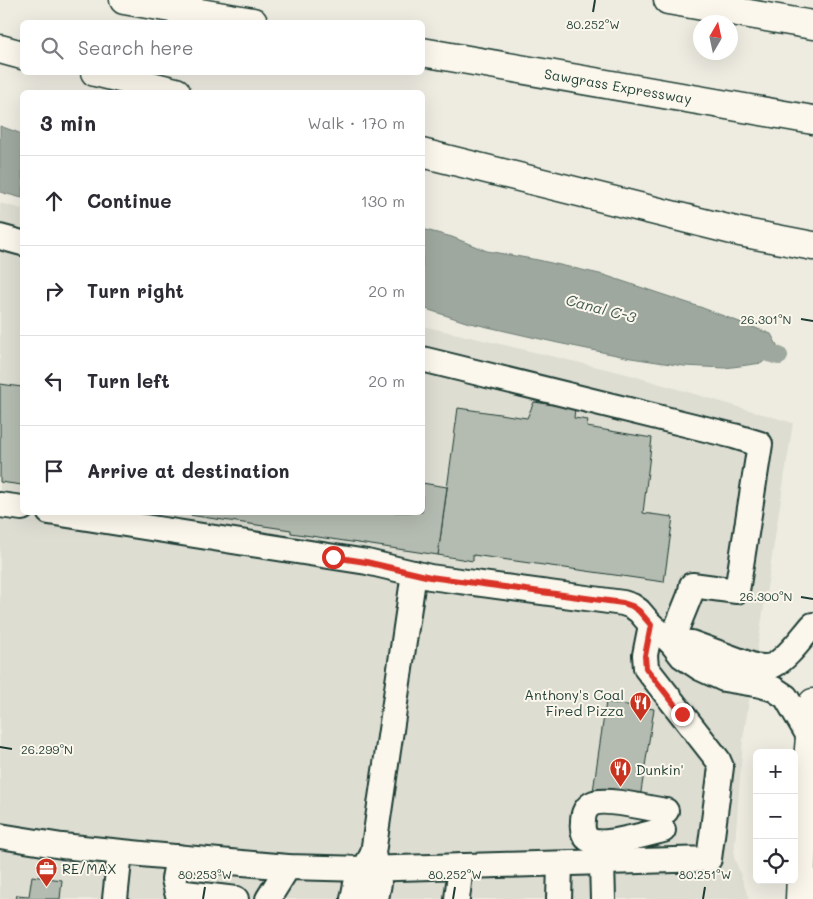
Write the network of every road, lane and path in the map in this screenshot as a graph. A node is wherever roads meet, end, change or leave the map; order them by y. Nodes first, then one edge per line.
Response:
1 (124, 0) edge
2 (668, 0) edge
3 (241, 20) edge
4 (813, 25) edge
5 (0, 49) edge
6 (425, 53) edge
7 (20, 54) edge
8 (107, 75) edge
9 (168, 90) edge
10 (813, 120) edge
11 (425, 154) edge
12 (740, 232) junction
13 (0, 237) edge
14 (20, 242) edge
15 (813, 246) edge
16 (813, 263) edge
17 (425, 360) edge
18 (0, 505) edge
19 (20, 508) edge
20 (68, 515) edge
21 (414, 573) junction
22 (651, 625) junction
23 (813, 625) edge
24 (671, 642) junction
25 (813, 703) edge
26 (810, 738) junction
27 (0, 836) edge
28 (120, 852) junction
29 (178, 857) junction
30 (602, 862) junction
31 (371, 864) junction
32 (560, 864) junction
33 (461, 866) junction
34 (288, 867) junction
35 (115, 899) edge
36 (236, 899) edge
37 (268, 899) edge
38 (354, 899) edge
39 (376, 899) edge
40 (457, 899) edge
41 (559, 899) edge
42 (603, 899) edge
43 (800, 899) edge

1 - 3 main road
2 - 4 main road
5 - 7 main road
6 - 10 main road, Sawgrass Expressway
8 - 9 main road
11 - 12 main road
12 - 15 main road
12 - 16 main road
13 - 14 lane
17 - 24 lane
18 - 19 lane
20 - 21 lane
21 - 22 lane
21 - 31 lane
22 - 24 lane
22 - 30 lane
23 - 24 lane
24 - 26 lane
25 - 26 main road
26 - 43 main road
27 - 28 lane
28 - 29 lane
28 - 35 lane
29 - 34 lane
29 - 36 lane
30 - 32 lane
30 - 42 lane
31 - 33 lane
31 - 34 lane
31 - 38 lane
31 - 39 lane
32 - 33 lane
32 - 41 lane
33 - 40 lane
34 - 37 lane

